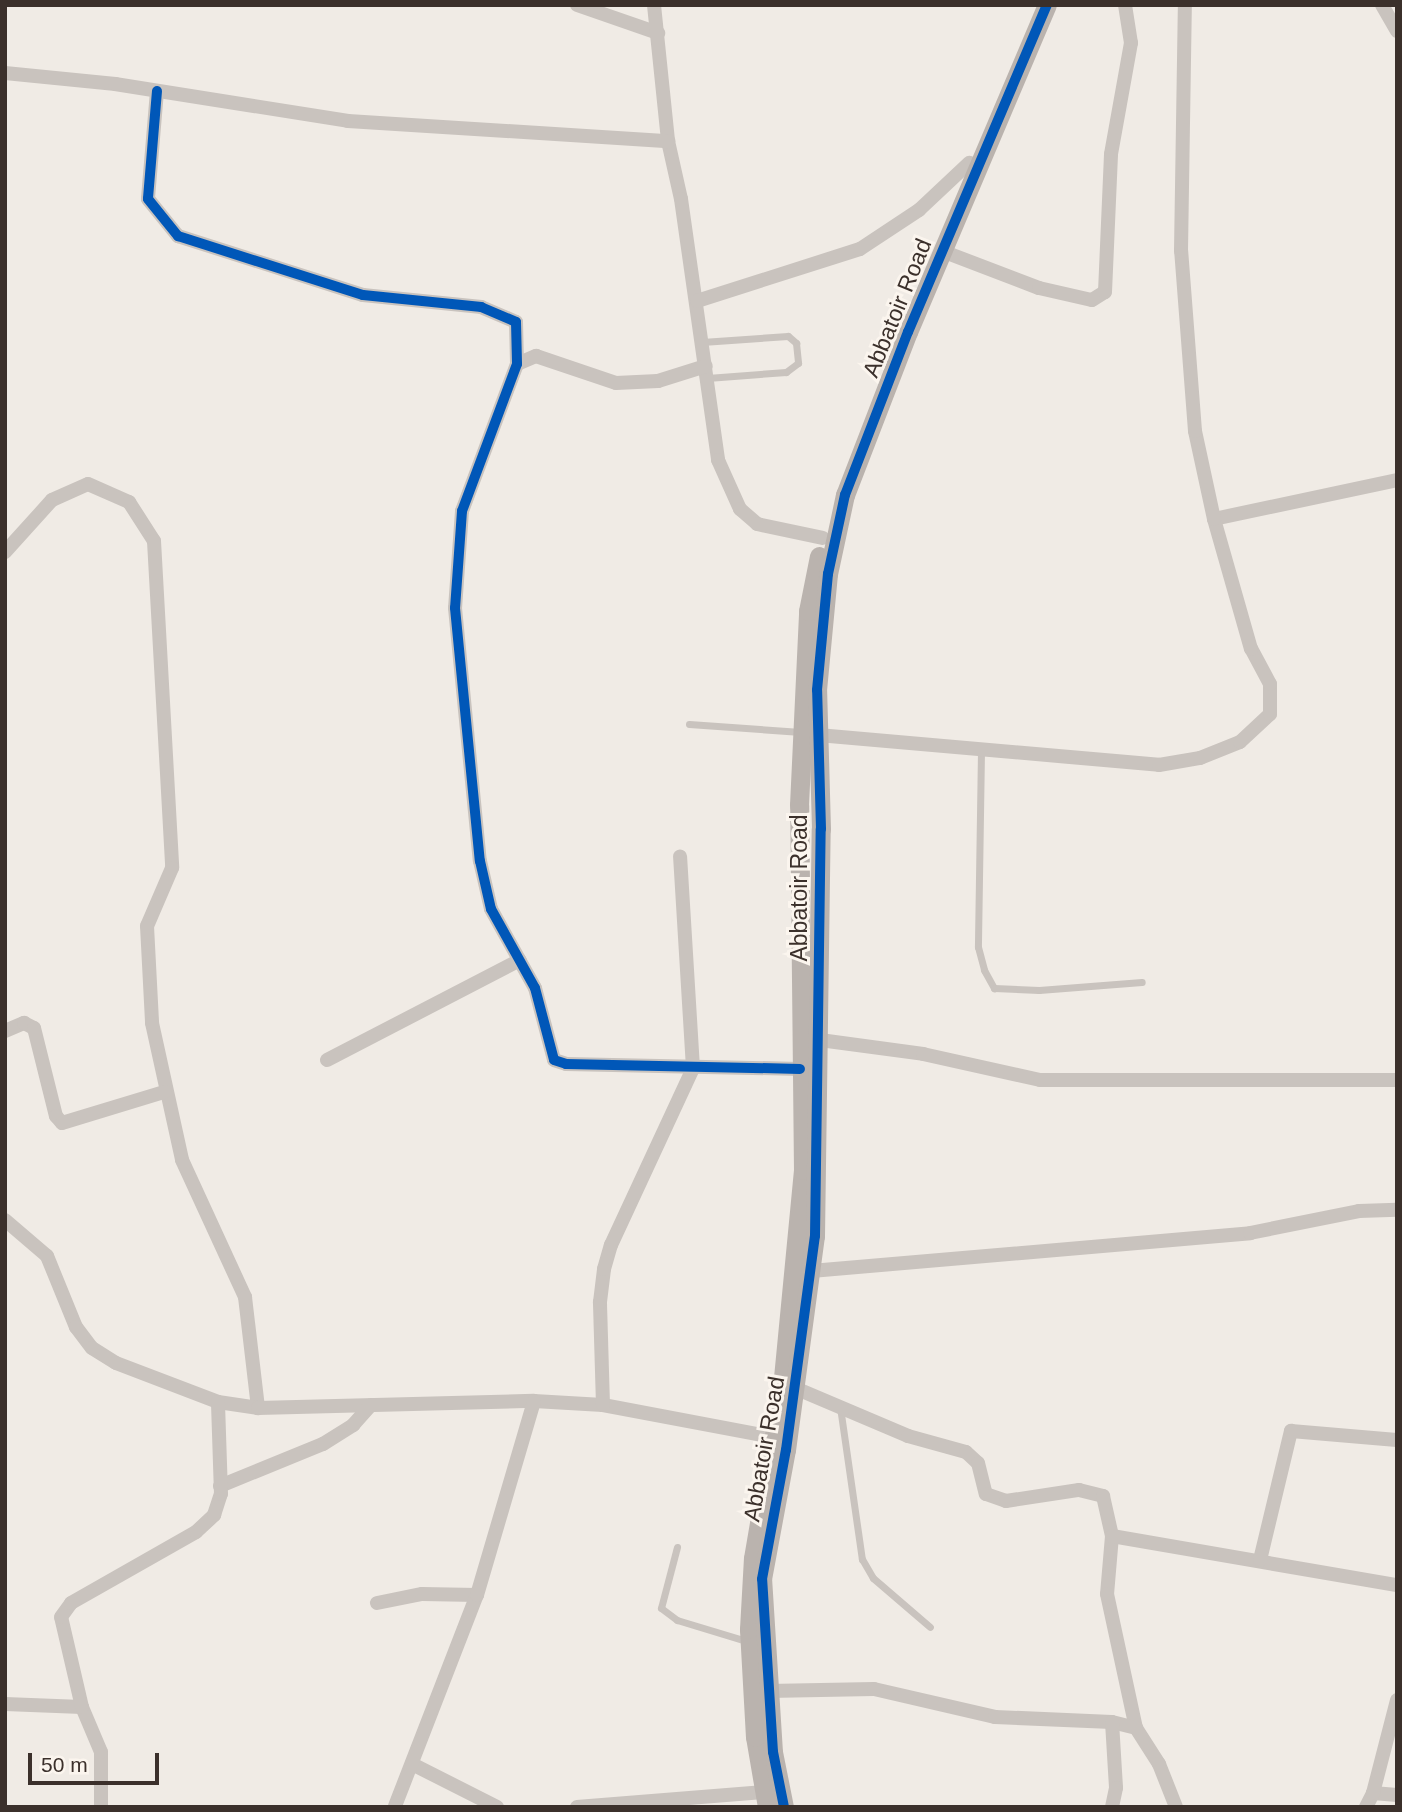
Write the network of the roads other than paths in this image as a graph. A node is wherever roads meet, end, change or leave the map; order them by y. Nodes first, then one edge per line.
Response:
1 (577, 5) edge
2 (654, 5) edge
3 (1035, 5) edge
4 (1047, 5) edge
5 (1125, 5) edge
6 (1185, 5) edge
7 (1382, 5) edge
8 (1397, 30) edge
9 (658, 33) junction
10 (5, 72) edge
11 (157, 91) junction
12 (668, 141) junction
13 (969, 163) junction
14 (943, 251) junction
15 (696, 301) junction
16 (702, 342) junction
17 (517, 364) junction
18 (706, 372) junction
19 (1397, 480) edge
20 (1214, 519) junction
21 (823, 538) junction
22 (5, 552) edge
23 (689, 724) dead end
24 (810, 733) junction
25 (981, 751) junction
26 (680, 856) dead end
27 (520, 960) junction
28 (1142, 982) dead end
29 (5, 1031) edge
30 (820, 1040) junction
31 (327, 1060) dead end
32 (693, 1068) junction
33 (800, 1069) junction
34 (1397, 1080) edge
35 (164, 1092) junction
36 (1397, 1210) edge
37 (5, 1220) edge
38 (811, 1271) junction
39 (795, 1388) junction
40 (534, 1401) junction
41 (218, 1402) junction
42 (371, 1405) junction
43 (603, 1405) junction
44 (840, 1407) junction
45 (258, 1408) junction
46 (774, 1437) junction
47 (1397, 1440) edge
48 (220, 1486) junction
49 (1112, 1536) junction
50 (677, 1547) dead end
51 (1259, 1560) junction
52 (1397, 1585) edge
53 (477, 1595) junction
54 (377, 1603) dead end
55 (930, 1627) dead end
56 (749, 1642) junction
57 (768, 1691) junction
58 (1397, 1700) edge
59 (5, 1704) edge
60 (82, 1707) junction
61 (1112, 1722) junction
62 (1136, 1728) junction
63 (414, 1765) junction
64 (1397, 1795) edge
65 (765, 1799) edge
66 (1366, 1803) edge
67 (394, 1806) edge
68 (101, 1807) edge
69 (497, 1807) edge
70 (577, 1807) edge
71 (784, 1807) edge
72 (1112, 1807) edge
73 (1176, 1807) edge

1 - 9 street
2 - 9 street
3 - 13 street, Abbatoir Road
4 - 14 street, Abbatoir Road
5 - 14 street
6 - 20 street
7 - 8 street
9 - 12 street
10 - 11 street
11 - 12 street
11 - 17 street
12 - 15 street
13 - 15 street
13 - 21 street, Abbatoir Road
14 - 24 street, Abbatoir Road
15 - 16 street
16 - 18 street
16 - 18 lane
17 - 18 street
17 - 27 street
18 - 21 street
19 - 20 street
20 - 25 street
21 - 24 street, Abbatoir Road
22 - 35 street
23 - 24 lane
24 - 25 street
24 - 30 street, Abbatoir Road
24 - 33 street, Abbatoir Road
25 - 28 lane
26 - 32 street
27 - 31 street
27 - 32 street
29 - 35 street
30 - 34 street
30 - 38 street, Abbatoir Road
32 - 33 street
32 - 43 street
33 - 46 street, Abbatoir Road
35 - 45 street
36 - 38 street
37 - 41 street
38 - 39 street, Abbatoir Road
39 - 44 street
39 - 57 street, Abbatoir Road
40 - 42 street
40 - 43 street
40 - 53 street
41 - 45 street
41 - 48 street
42 - 45 street
42 - 48 street
43 - 46 street
44 - 49 street
44 - 55 lane
46 - 56 street, Abbatoir Road
47 - 51 street
48 - 60 street
49 - 51 street
49 - 62 street
50 - 56 lane
51 - 52 street
53 - 54 street
53 - 63 street
56 - 65 street, Abbatoir Road
57 - 61 street
57 - 71 street, Abbatoir Road
58 - 66 street
59 - 60 street
60 - 68 street
61 - 62 street
61 - 72 street
62 - 73 street
63 - 67 street
63 - 69 street
64 - 66 street
65 - 70 street

